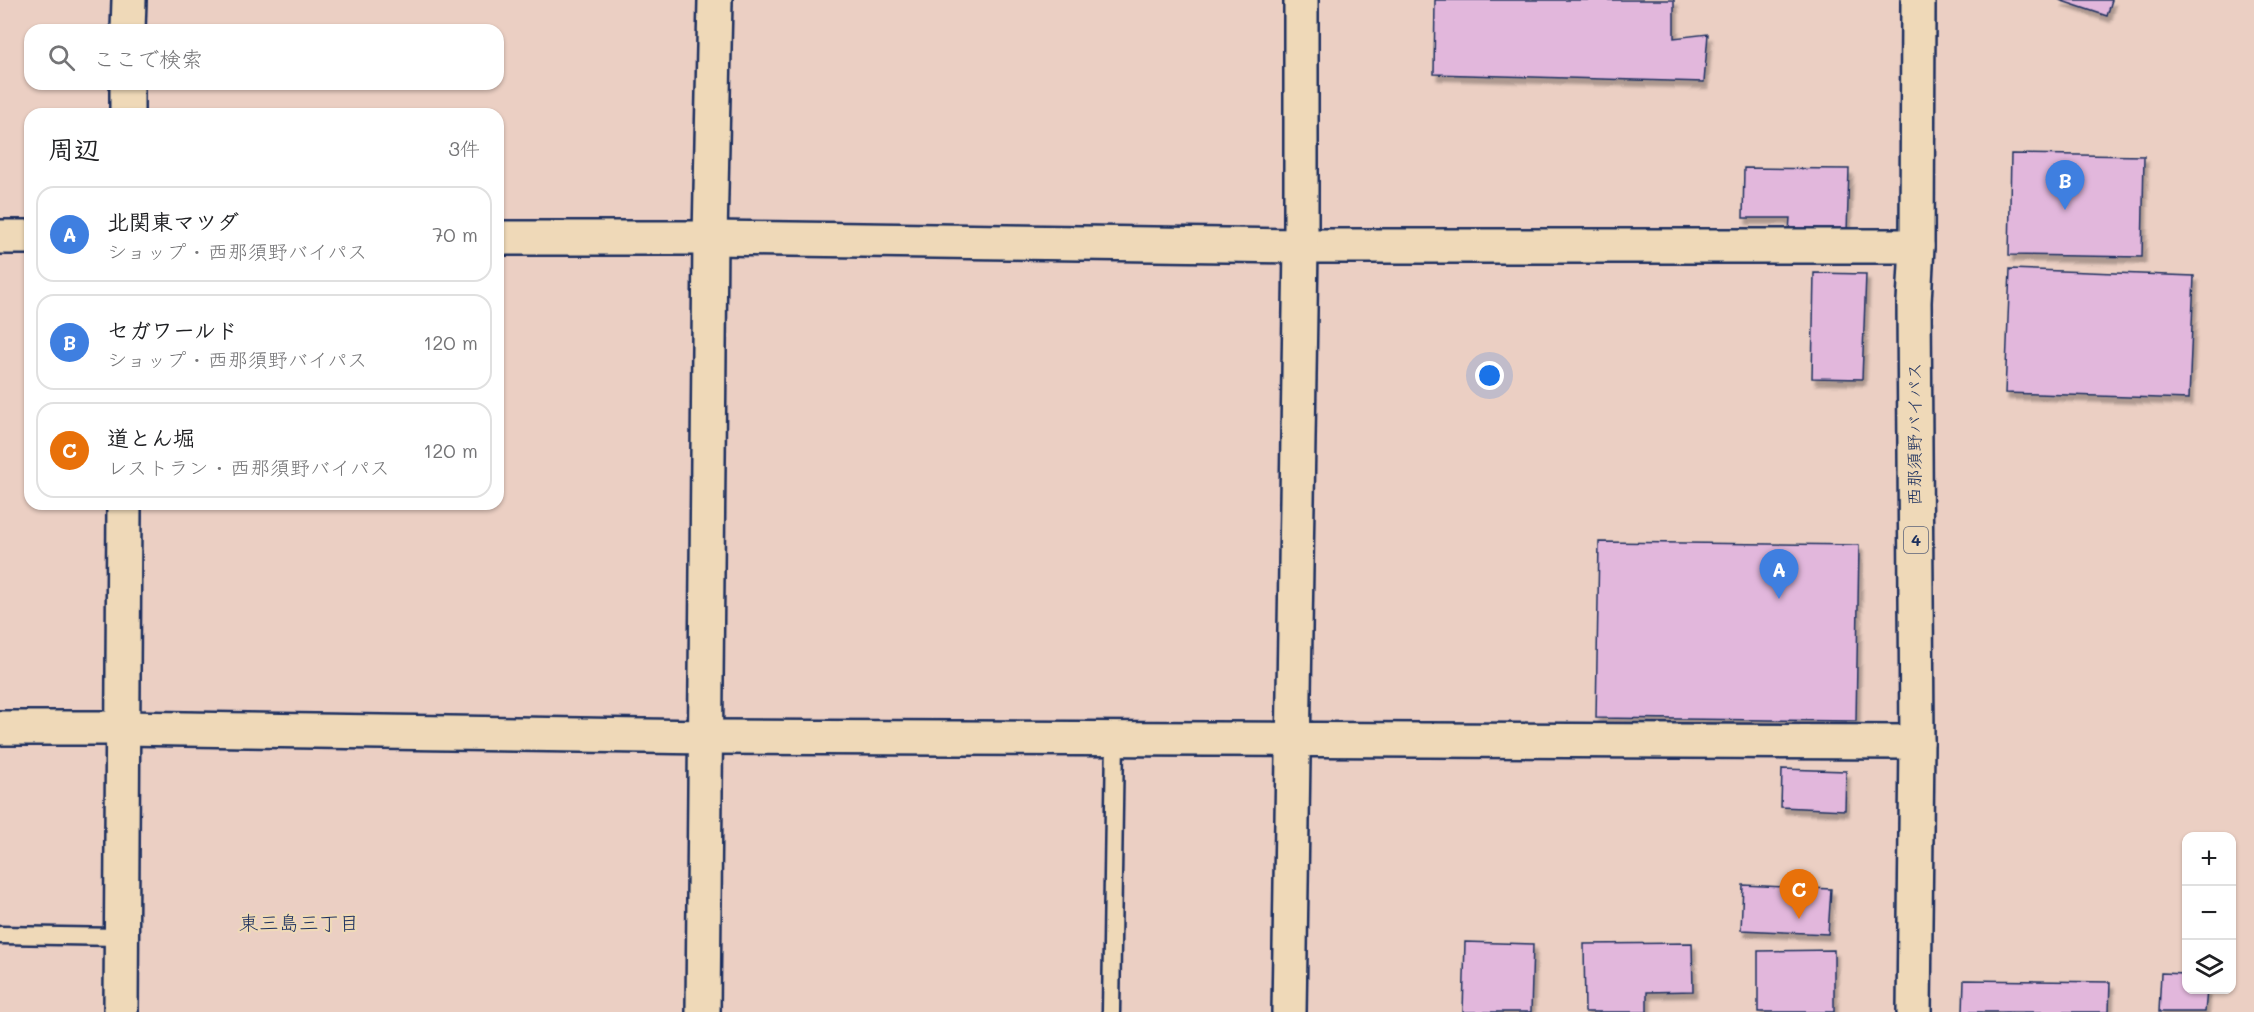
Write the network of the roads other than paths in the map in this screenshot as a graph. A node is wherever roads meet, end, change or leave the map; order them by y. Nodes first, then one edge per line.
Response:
1 (129, 0) edge
2 (715, 0) edge
3 (1301, 0) edge
4 (1918, 0) edge
5 (128, 24) edge
6 (128, 90) edge
7 (127, 108) edge
8 (0, 237) edge
9 (24, 237) edge
10 (504, 238) edge
11 (710, 238) junction
12 (1301, 246) junction
13 (1917, 246) junction
14 (124, 510) edge
15 (0, 728) edge
16 (123, 728) junction
17 (707, 738) junction
18 (1115, 738) junction
19 (1295, 739) junction
20 (1917, 742) junction
21 (0, 935) edge
22 (121, 937) junction
23 (121, 1012) edge
24 (703, 1012) edge
25 (1111, 1012) edge
26 (1289, 1012) edge
27 (1914, 1012) edge

1 - 5 main road
2 - 11 main road
3 - 12 main road
4 - 13 main road, 西那須野バイパス / 4
6 - 7 main road
8 - 9 main road
10 - 11 main road
11 - 12 main road
11 - 17 main road
12 - 13 main road
12 - 19 main road
13 - 20 main road, 西那須野バイパス / 4
14 - 16 main road
15 - 16 main road
16 - 17 main road
16 - 22 main road
17 - 18 main road
17 - 24 main road
18 - 19 main road
18 - 25 lane
19 - 20 main road
19 - 26 main road
20 - 27 main road, 西那須野バイパス / 4
21 - 22 lane
22 - 23 main road

